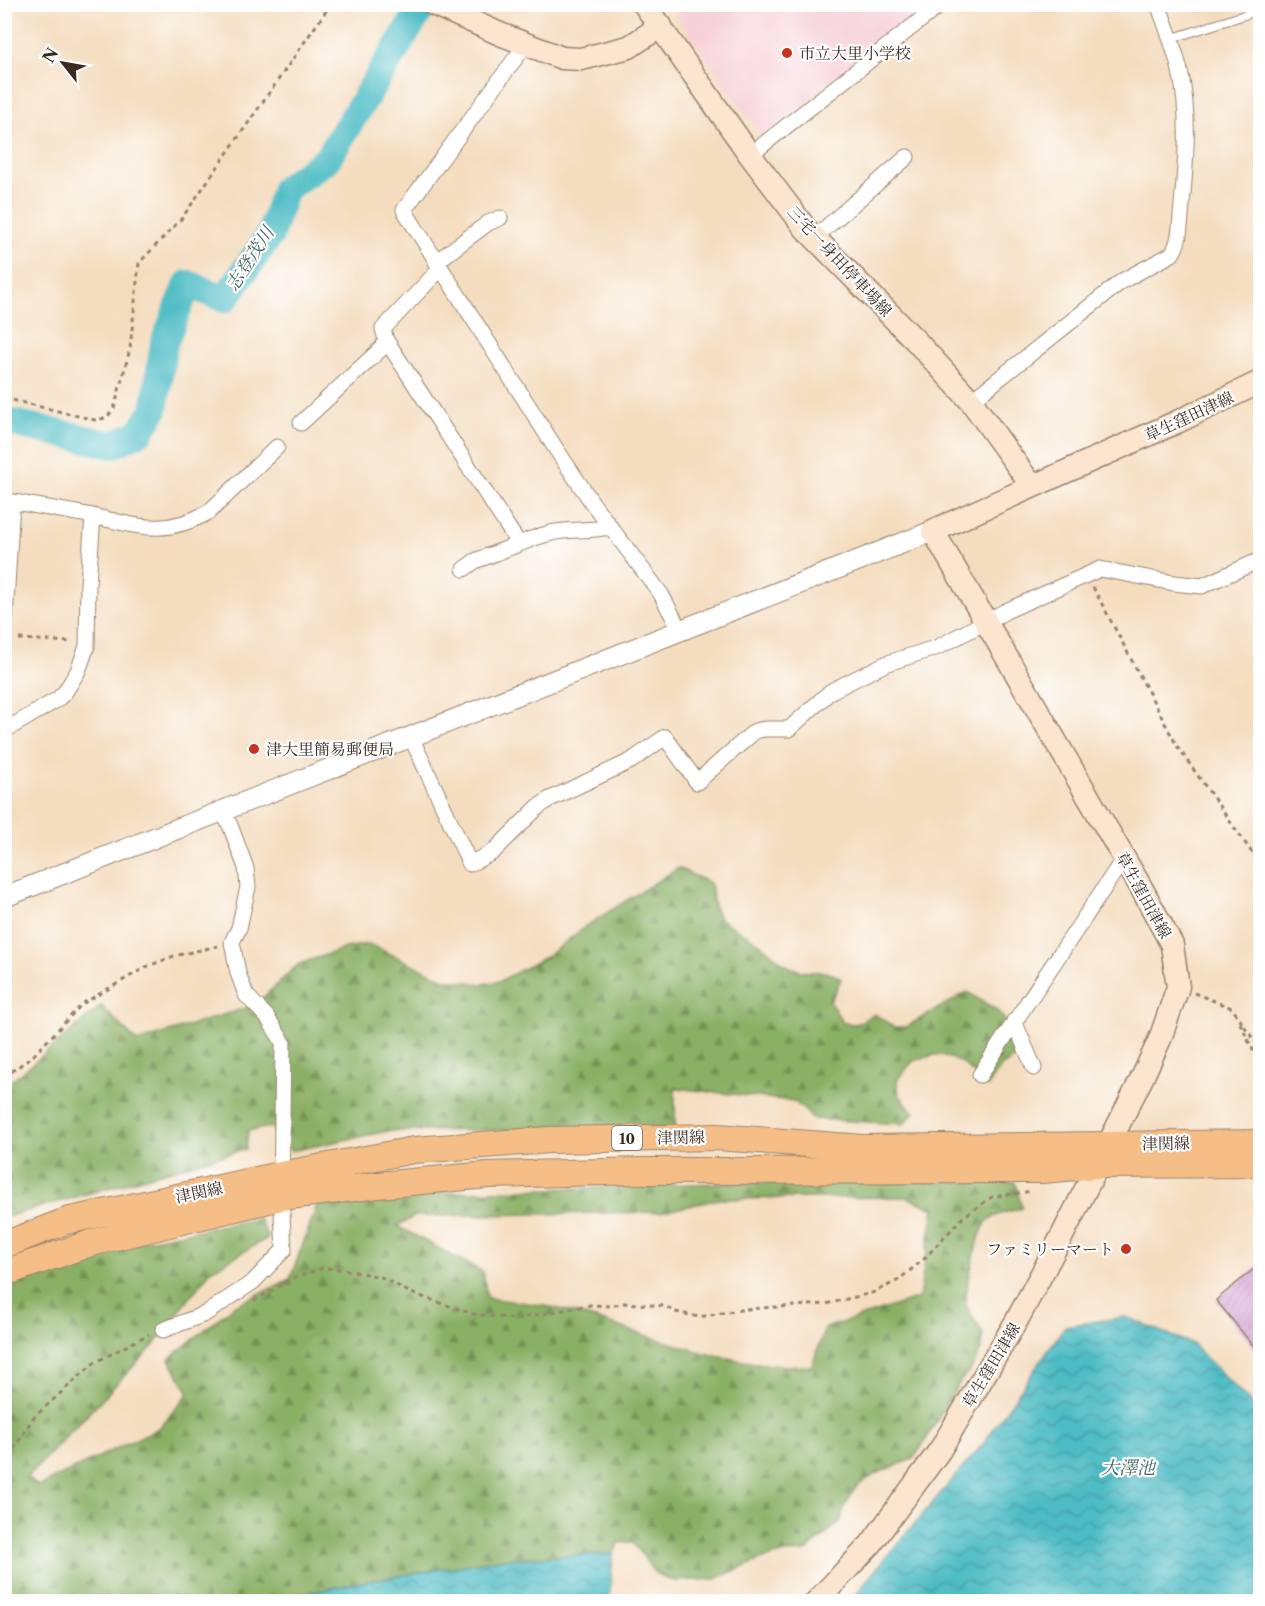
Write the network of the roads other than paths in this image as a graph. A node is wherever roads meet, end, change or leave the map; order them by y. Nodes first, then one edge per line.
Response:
1 (645, 4) edge
2 (941, 4) edge
3 (1158, 4) edge
4 (439, 7) edge
5 (1260, 10) edge
6 (661, 26) junction
7 (1170, 39) junction
8 (526, 44) junction
9 (750, 155) junction
10 (907, 157) dead end
11 (500, 218) dead end
12 (814, 238) junction
13 (438, 266) junction
14 (386, 340) junction
15 (1260, 382) edge
16 (971, 401) junction
17 (301, 423) dead end
18 (277, 447) dead end
19 (1032, 486) junction
20 (8, 501) edge
21 (93, 516) junction
22 (610, 527) junction
23 (933, 531) junction
24 (519, 544) junction
25 (1260, 560) edge
26 (464, 569) dead end
27 (985, 622) junction
28 (681, 632) junction
29 (5, 636) edge
30 (4, 731) edge
31 (411, 737) junction
32 (222, 812) junction
33 (1123, 858) junction
34 (4, 897) edge
35 (1014, 1021) junction
36 (1034, 1068) dead end
37 (981, 1075) dead end
38 (1260, 1143) edge
39 (1104, 1155) junction
40 (1260, 1164) edge
41 (281, 1186) junction
42 (4, 1245) edge
43 (4, 1273) edge
44 (164, 1330) road end
45 (816, 1602) edge

1 - 6 main road, 三宅一身田停車場線
2 - 9 street
3 - 7 street
4 - 8 main road
5 - 7 lane
6 - 8 main road
6 - 9 main road, 三宅一身田停車場線
7 - 16 street
8 - 13 street
9 - 12 main road, 三宅一身田停車場線
10 - 12 street
11 - 13 street
12 - 16 main road, 三宅一身田停車場線
13 - 14 street
13 - 22 street
14 - 17 street
14 - 24 street
15 - 19 main road, 草生窪田津線
16 - 19 main road, 三宅一身田停車場線
18 - 21 street
19 - 23 main road, 草生窪田津線
20 - 21 street
20 - 29 street
21 - 30 street
22 - 24 street
22 - 28 street
23 - 27 main road, 草生窪田津線
23 - 28 street
24 - 26 street
25 - 27 street
27 - 31 street
27 - 33 main road, 草生窪田津線
28 - 31 street
31 - 32 street
32 - 34 street
32 - 41 street
33 - 35 street
33 - 39 main road, 草生窪田津線
35 - 36 street
35 - 37 street
38 - 39 main road, 津関線 / 10
39 - 40 main road, 津関線 / 10
39 - 41 main road, 津関線 / 10
39 - 41 main road, 津関線 / 10
39 - 45 main road, 草生窪田津線
41 - 42 main road, 津関線 / 10
41 - 43 main road, 津関線 / 10
41 - 44 street

